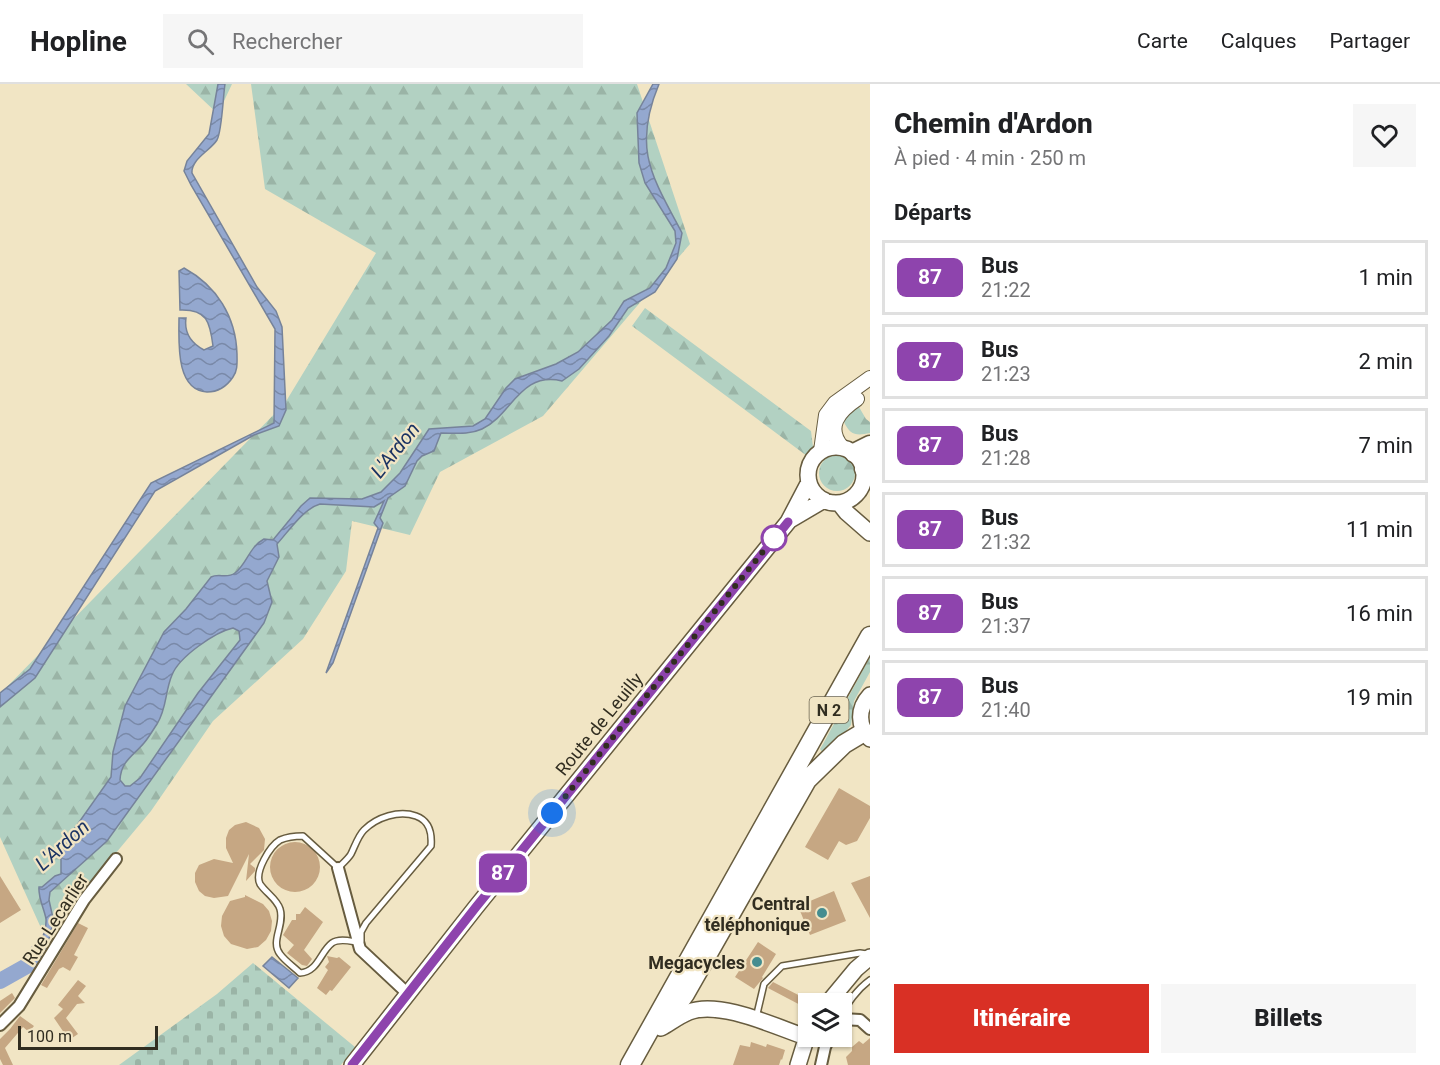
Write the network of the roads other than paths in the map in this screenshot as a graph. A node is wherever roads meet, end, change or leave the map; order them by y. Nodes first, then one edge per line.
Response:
1 (870, 378) edge
2 (870, 387) edge
3 (821, 452) junction
4 (860, 455) edge
5 (809, 482) junction
6 (857, 494) junction
7 (832, 501) junction
8 (788, 522) junction
9 (870, 525) edge
10 (870, 533) edge
11 (870, 636) edge
12 (870, 695) edge
13 (867, 736) edge
14 (116, 859) dead end
15 (338, 868) junction
16 (359, 946) junction
17 (870, 956) edge
18 (870, 980) edge
19 (407, 993) junction
20 (836, 993) edge
21 (852, 1000) edge
22 (756, 1020) junction
23 (852, 1020) edge
24 (0, 1025) edge
25 (661, 1029) junction
26 (870, 1029) edge
27 (798, 1032) edge
28 (803, 1047) edge
29 (825, 1047) edge
30 (352, 1065) edge
31 (632, 1065) edge
32 (798, 1065) edge
33 (821, 1065) edge

1 - 3 street
2 - 4 street
3 - 4 main road
3 - 5 main road
4 - 6 main road
5 - 7 main road
5 - 8 main road
6 - 7 main road
6 - 9 main road
7 - 8 main road
7 - 10 main road
8 - 19 main road, Route de Leuilly
11 - 31 main road, N 2
12 - 13 main road
13 - 25 main road
14 - 24 street, Rue Lecarlier
15 - 16 street
15 - 16 lane
15 - 16 lane
16 - 19 street
17 - 20 main road
17 - 22 lane
18 - 21 lane
19 - 30 main road, Route de Leuilly
22 - 25 main road
22 - 27 main road
23 - 26 street
25 - 31 main road
28 - 32 main road
29 - 33 street

